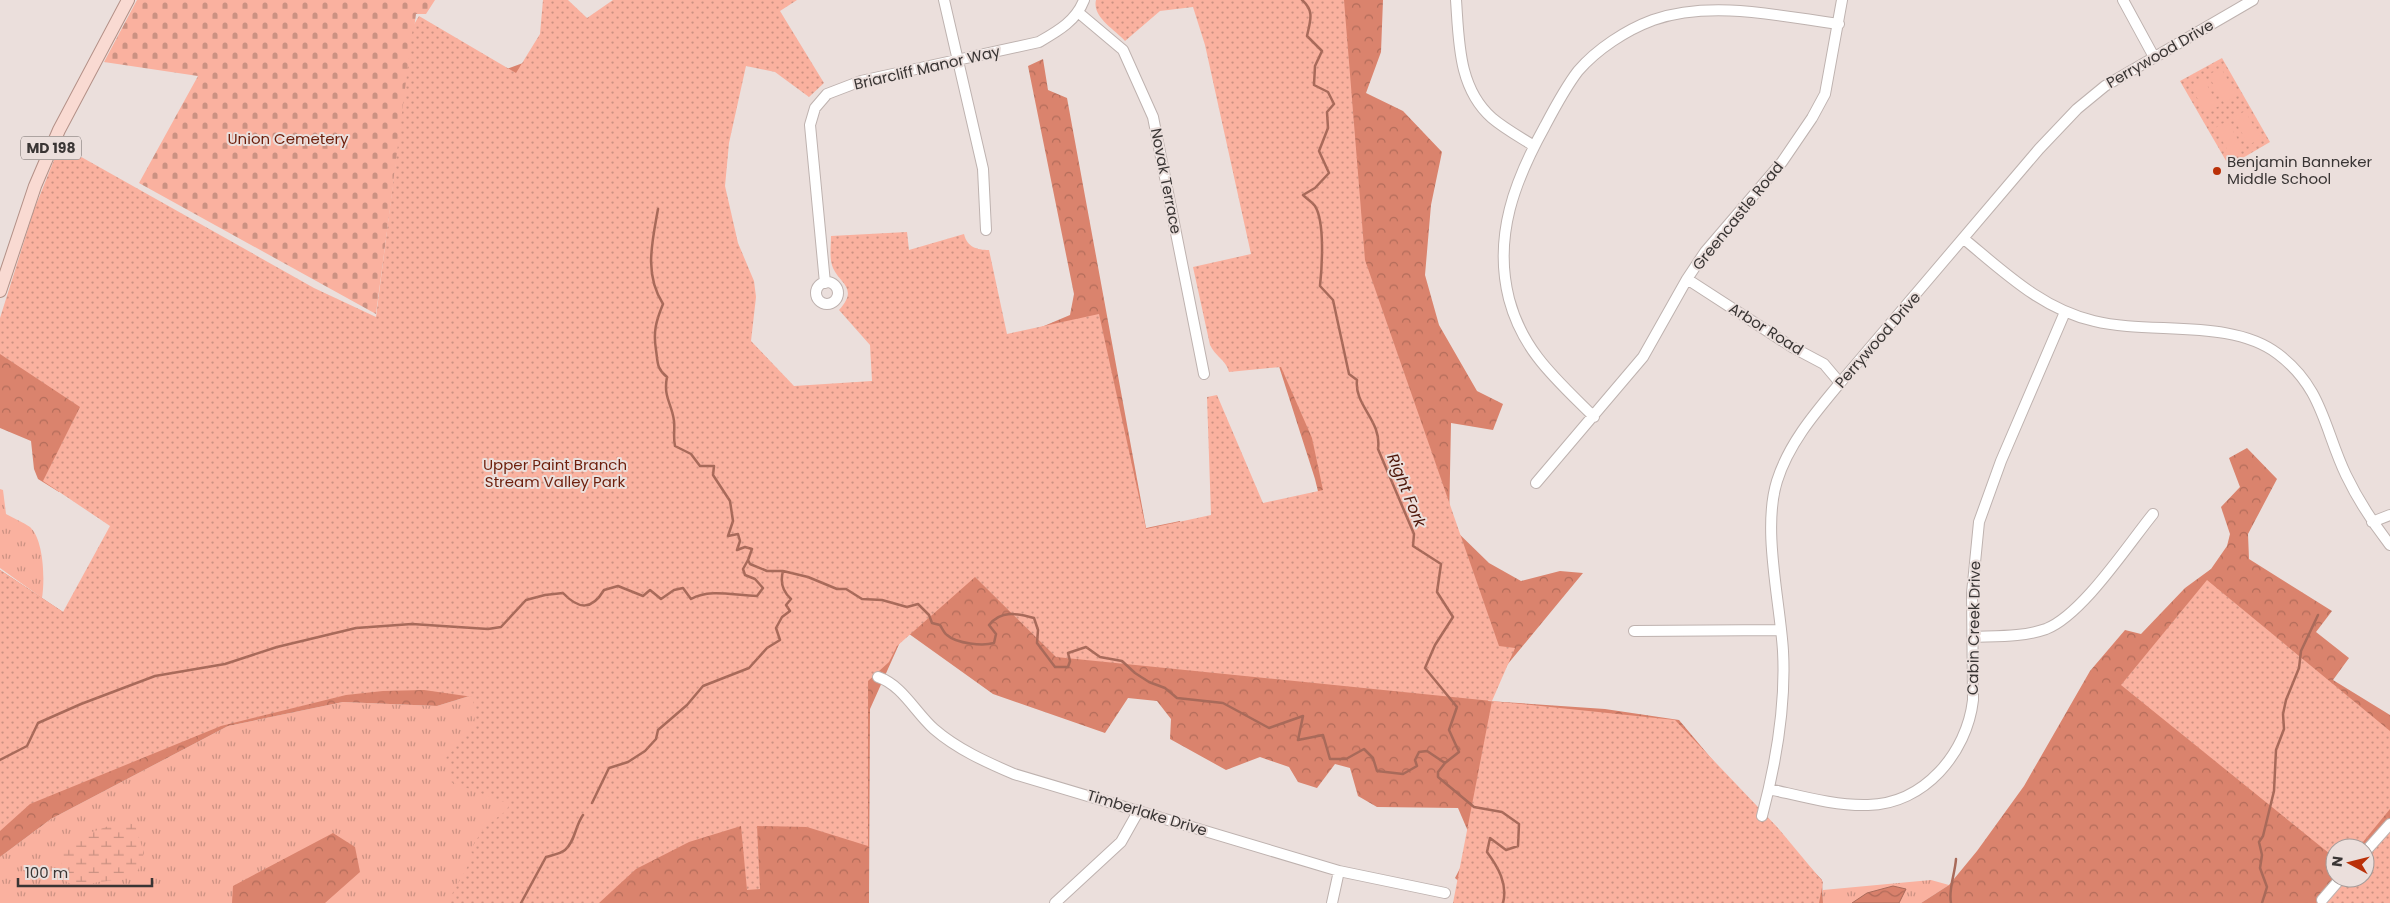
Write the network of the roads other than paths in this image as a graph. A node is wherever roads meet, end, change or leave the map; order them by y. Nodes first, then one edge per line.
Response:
1 (122, 0) edge
2 (128, 0) edge
3 (944, 0) edge
4 (1084, 0) edge
5 (1456, 0) edge
6 (1842, 0) edge
7 (2123, 0) edge
8 (2254, 0) edge
9 (120, 13) junction
10 (1079, 13) junction
11 (1840, 24) junction
12 (2154, 57) junction
13 (959, 61) junction
14 (1534, 146) junction
15 (986, 230) dead end
16 (1964, 239) junction
17 (1687, 278) junction
18 (825, 283) dead end
19 (0, 291) edge
20 (2065, 312) junction
21 (1204, 374) dead end
22 (1840, 383) junction
23 (1594, 417) junction
24 (1536, 483) dead end
25 (2153, 514) dead end
26 (2390, 515) edge
27 (2372, 522) junction
28 (2390, 545) edge
29 (1780, 630) junction
30 (1634, 631) dead end
31 (1973, 637) junction
32 (878, 677) dead end
33 (1769, 789) junction
34 (1139, 810) junction
35 (1762, 816) dead end
36 (2390, 824) edge
37 (2375, 841) edge
38 (1339, 871) junction
39 (2332, 888) edge
40 (1445, 893) dead end
41 (2322, 900) dead end
42 (1055, 903) edge
43 (1332, 903) edge

1 - 9 main road, MD 198
2 - 9 main road, MD 198
3 - 13 street
4 - 10 street, Briarcliff Manor Way
5 - 14 street
6 - 11 street, Greencastle Road
7 - 12 street
8 - 12 street, Perrywood Drive
9 - 19 main road, MD 198
10 - 13 street, Briarcliff Manor Way
10 - 21 street, Novak Terrace
11 - 14 street
11 - 17 street, Greencastle Road
12 - 16 street, Perrywood Drive
13 - 15 street
13 - 18 street, Briarcliff Manor Way
14 - 23 street
16 - 20 street
16 - 22 street, Perrywood Drive
17 - 22 street, Arbor Road
17 - 23 street, Greencastle Road
20 - 27 street
20 - 31 street, Cabin Creek Drive
22 - 29 street, Perrywood Drive
23 - 24 street, Greencastle Road
25 - 31 street
26 - 27 street
27 - 28 street
29 - 30 street
29 - 33 street, Perrywood Drive
31 - 33 street, Cabin Creek Drive
32 - 34 street, Timberlake Drive
33 - 35 street, Perrywood Drive
34 - 38 street, Timberlake Drive
34 - 42 street
36 - 37 street
38 - 40 street, Timberlake Drive
38 - 43 street
39 - 41 street

